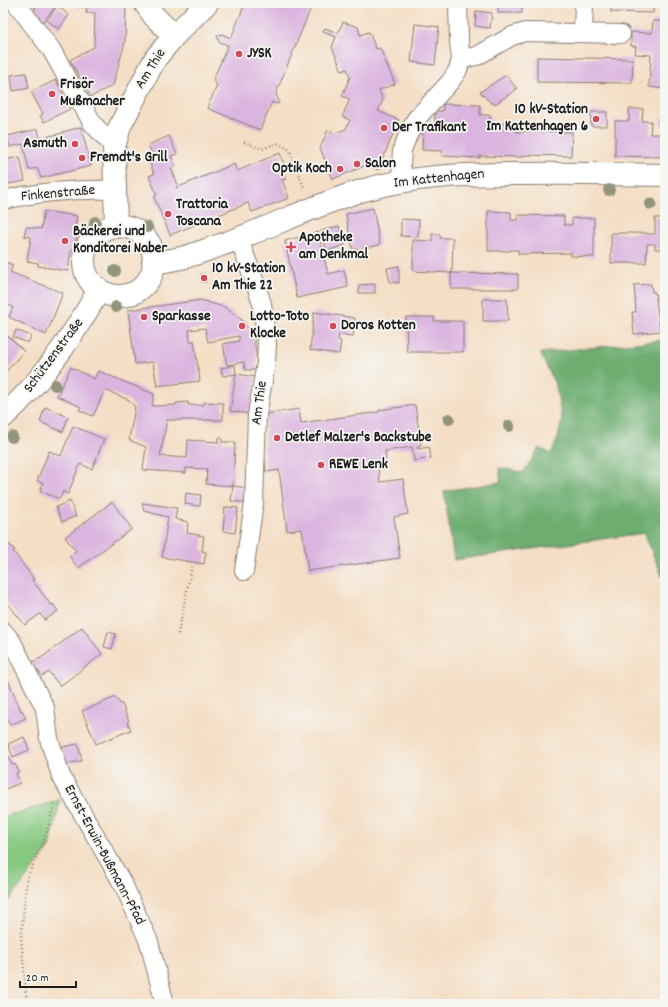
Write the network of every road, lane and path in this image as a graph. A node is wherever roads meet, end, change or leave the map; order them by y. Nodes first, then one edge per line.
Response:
1 (144, 3) edge
2 (207, 3) edge
3 (458, 3) edge
4 (584, 3) edge
5 (21, 9) edge
6 (583, 32) junction
7 (621, 34) dead end
8 (174, 36) junction
9 (461, 59) junction
10 (244, 142) dead end
11 (114, 147) junction
12 (665, 175) edge
13 (404, 181) junction
14 (114, 190) junction
15 (3, 200) edge
16 (311, 209) junction
17 (116, 227) junction
18 (239, 239) junction
19 (153, 262) junction
20 (99, 290) junction
21 (3, 416) edge
22 (192, 566) dead end
23 (244, 571) dead end
24 (3, 631) edge
25 (178, 634) dead end
26 (62, 776) junction
27 (27, 1004) edge
28 (165, 1004) edge

1 - 8 street
2 - 8 street, Am Thie
3 - 9 street
4 - 6 street
5 - 11 street
6 - 7 street
6 - 9 street
8 - 11 street, Am Thie
9 - 13 street
10 - 16 path
11 - 14 street, Am Thie
12 - 13 street, Im Kattenhagen
13 - 16 street, Im Kattenhagen
14 - 15 street, Finkenstraße
14 - 17 street, Am Thie
16 - 18 street, Im Kattenhagen
17 - 19 street
17 - 20 street
18 - 19 street, Im Kattenhagen
18 - 23 street, Am Thie
19 - 20 street
20 - 21 street, Schützenstraße
22 - 25 path
24 - 26 street, Ernst-Erwin-Bußmann-Pfad
26 - 27 path
26 - 28 street, Ernst-Erwin-Bußmann-Pfad

